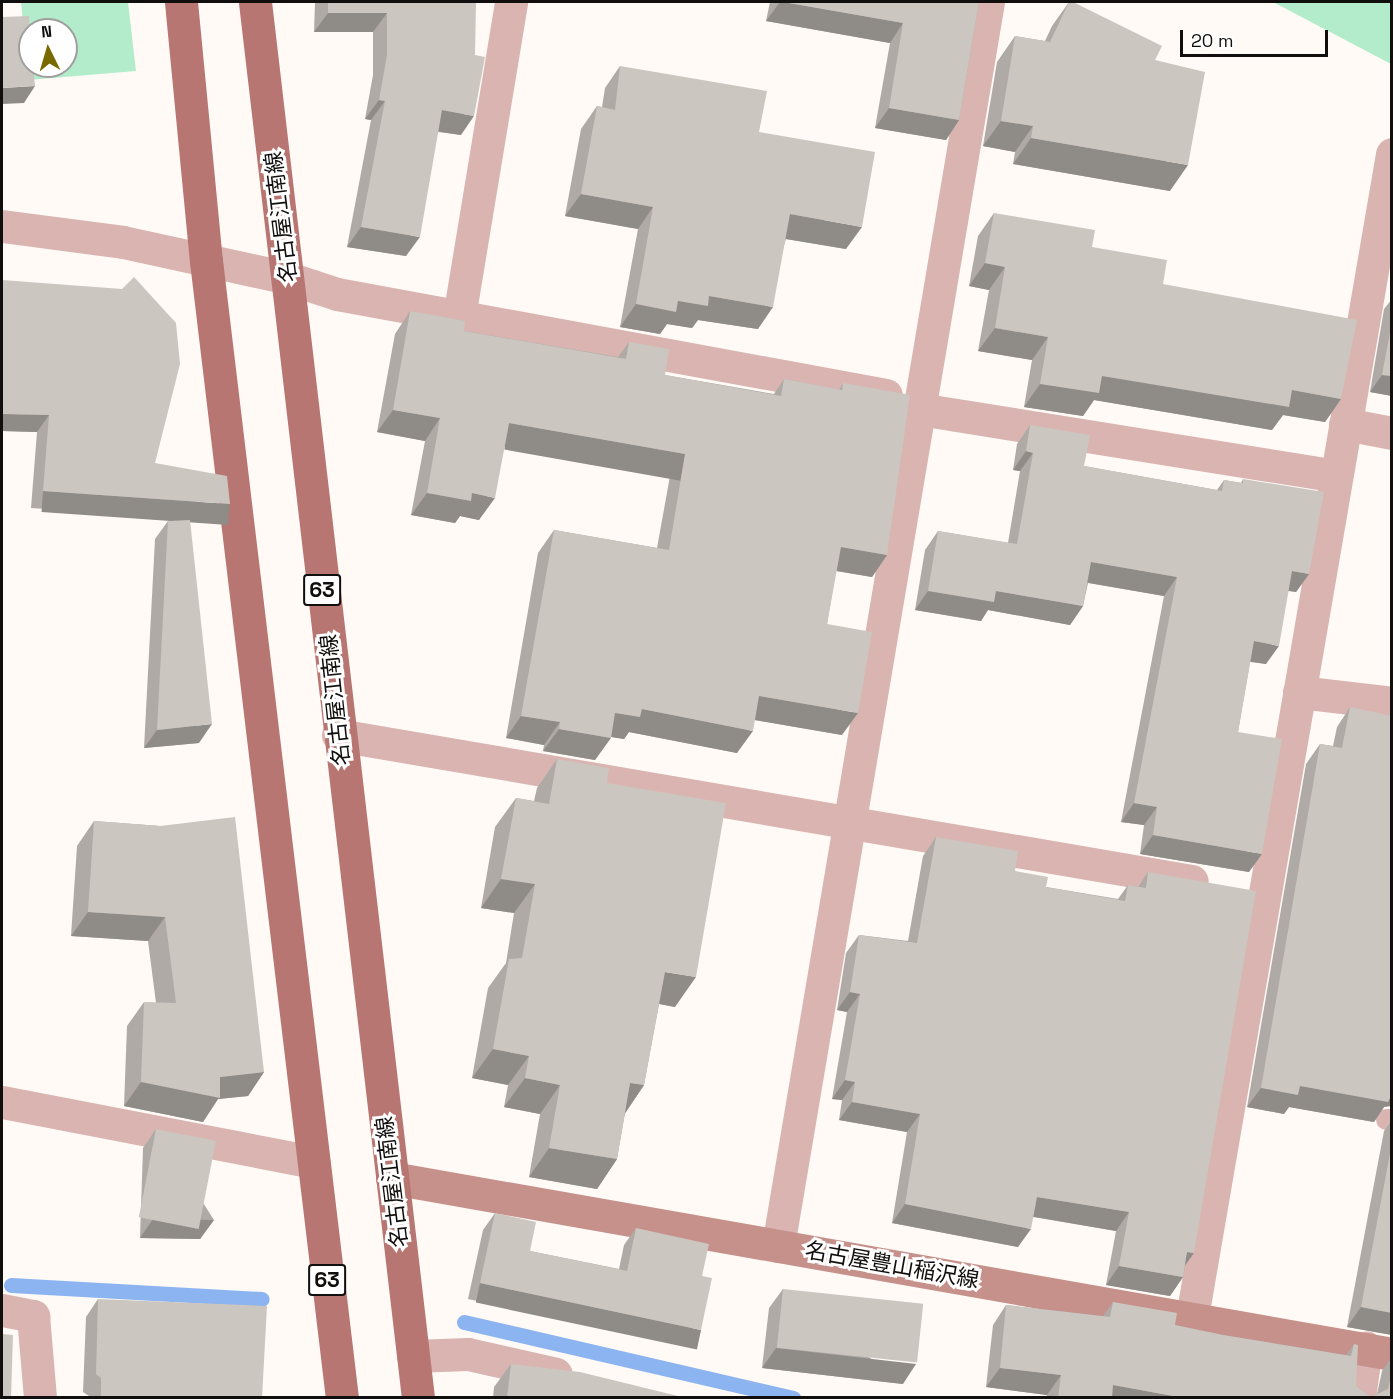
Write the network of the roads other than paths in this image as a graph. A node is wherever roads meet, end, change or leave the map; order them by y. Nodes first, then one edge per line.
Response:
1 (181, 2) edge
2 (255, 2) edge
3 (511, 2) edge
4 (988, 2) edge
5 (1392, 154) edge
6 (2, 226) edge
7 (206, 261) junction
8 (288, 278) junction
9 (459, 317) junction
10 (920, 405) junction
11 (1345, 424) junction
12 (1392, 433) edge
13 (1336, 476) junction
14 (1299, 692) junction
15 (1392, 703) edge
16 (338, 735) junction
17 (849, 822) junction
18 (1265, 894) junction
19 (2, 1102) edge
20 (313, 1162) junction
21 (392, 1178) junction
22 (778, 1246) junction
23 (2, 1310) edge
24 (1192, 1317) junction
25 (1379, 1350) edge
26 (413, 1356) junction
27 (590, 1382) edge
28 (40, 1398) edge
29 (342, 1398) edge
30 (418, 1398) edge
31 (1359, 1398) edge

1 - 7 main road, 63
2 - 8 main road, 名古屋江南線 / 63
3 - 9 street
4 - 10 street
5 - 11 street
6 - 7 street
7 - 8 street
7 - 20 main road, 63
8 - 9 street
8 - 16 main road, 名古屋江南線 / 63
9 - 10 street
10 - 13 street
10 - 17 street
11 - 12 street
11 - 13 street
13 - 14 street
14 - 15 street
14 - 18 street
16 - 17 street
16 - 21 main road, 名古屋江南線 / 63
17 - 18 street
17 - 22 street
18 - 24 street
19 - 20 street
20 - 29 main road, 63
21 - 22 main road, 名古屋豊山稲沢線
21 - 26 main road, 名古屋江南線 / 63
22 - 24 main road, 名古屋豊山稲沢線
23 - 28 street
24 - 25 main road, 名古屋豊山稲沢線
25 - 31 street
26 - 27 street
26 - 30 main road, 名古屋江南線 / 63

